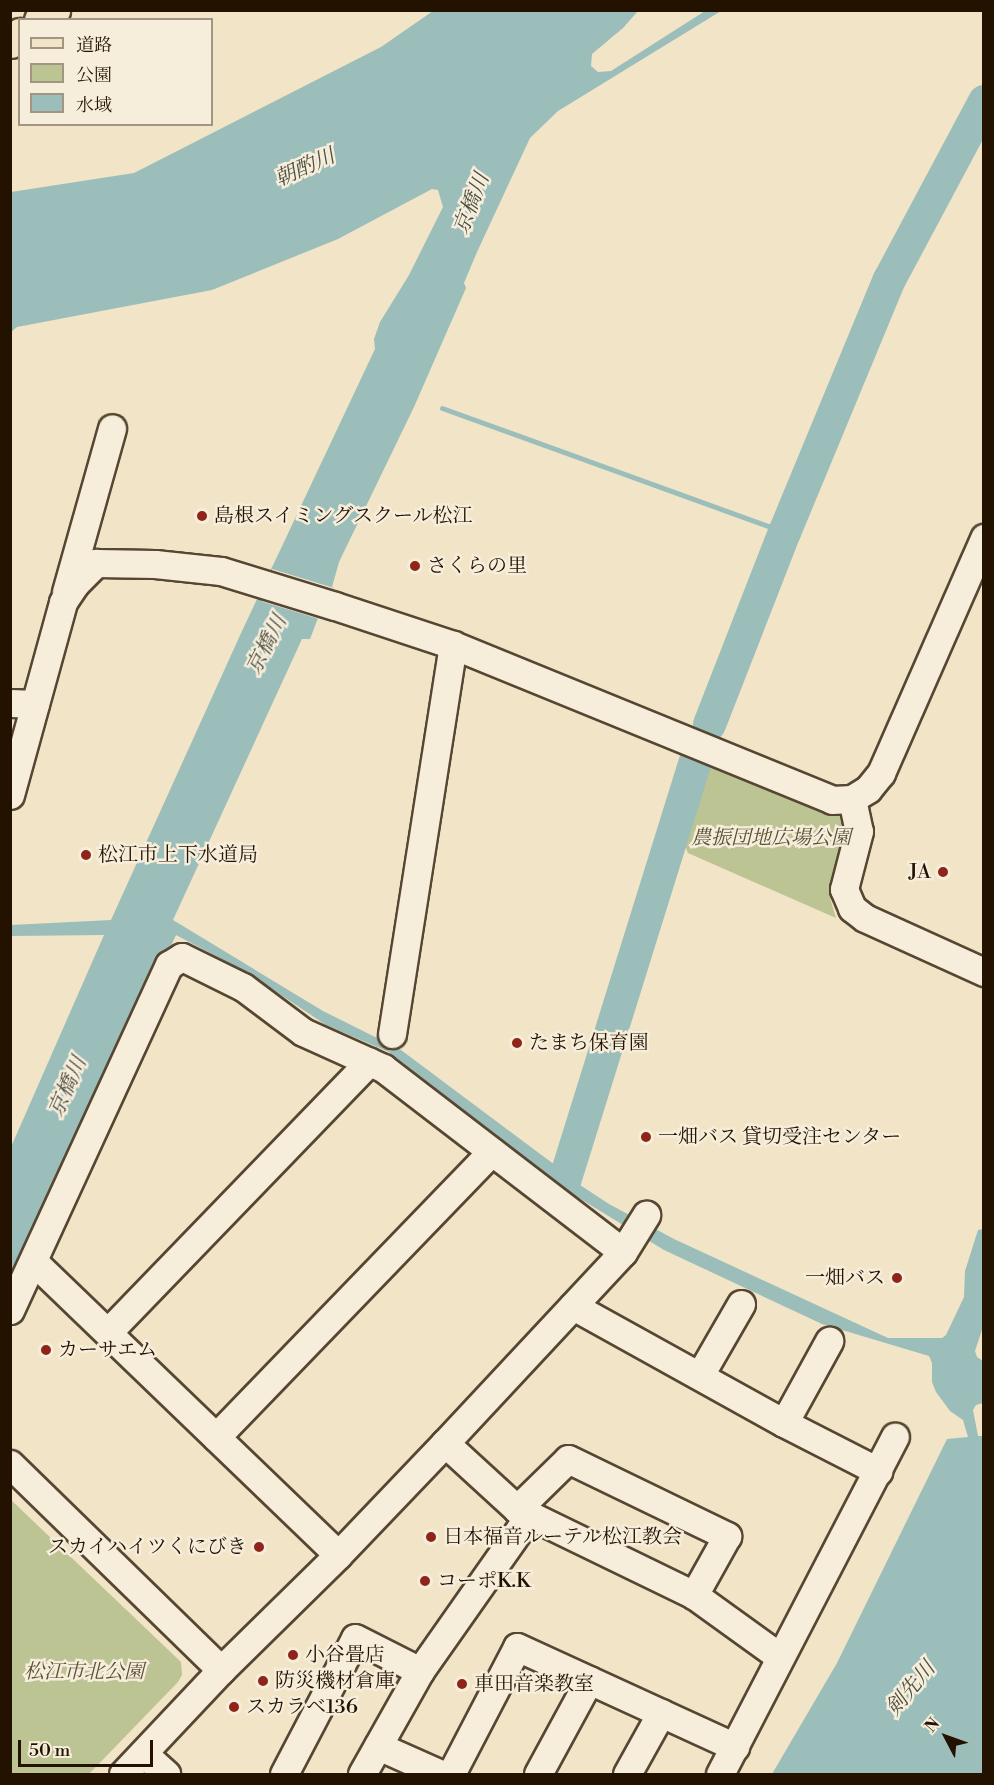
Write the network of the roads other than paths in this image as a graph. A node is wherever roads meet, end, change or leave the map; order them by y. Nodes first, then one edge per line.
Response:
1 (112, 428) dead end
2 (984, 538) edge
3 (63, 602) junction
4 (453, 645) junction
5 (23, 703) edge
6 (10, 795) edge
7 (852, 799) junction
8 (984, 972) edge
9 (392, 1034) dead end
10 (369, 1062) junction
11 (492, 1151) junction
12 (646, 1215) dead end
13 (626, 1247) junction
14 (34, 1262) junction
15 (741, 1304) dead end
16 (573, 1306) junction
17 (10, 1310) edge
18 (108, 1332) junction
19 (829, 1341) dead end
20 (700, 1375) junction
21 (783, 1423) junction
22 (216, 1437) junction
23 (895, 1437) dead end
24 (445, 1443) junction
25 (10, 1464) edge
26 (878, 1472) junction
27 (523, 1513) junction
28 (338, 1555) junction
29 (694, 1595) junction
30 (780, 1657) junction
31 (221, 1670) junction
32 (420, 1671) junction
33 (589, 1680) junction
34 (661, 1713) junction
35 (378, 1746) junction
36 (735, 1747) junction
37 (144, 1754) junction
38 (123, 1774) edge
39 (166, 1774) edge
40 (284, 1774) edge
41 (362, 1774) edge
42 (441, 1774) edge
43 (451, 1774) edge
44 (538, 1774) edge
45 (627, 1774) edge
46 (720, 1774) edge

1 - 3 street
2 - 7 street
3 - 4 street
3 - 5 street
4 - 7 street
4 - 9 street
5 - 6 street
7 - 8 street
10 - 11 street
10 - 14 street
10 - 18 street
11 - 13 street
11 - 22 street
12 - 13 street
13 - 16 street
14 - 17 street
14 - 18 street
15 - 20 street
16 - 20 street
16 - 24 street
18 - 22 street
19 - 21 street
20 - 21 street
21 - 26 street
22 - 28 street
23 - 26 street
24 - 27 street
24 - 28 street
25 - 31 street
26 - 30 street
27 - 29 street
27 - 29 street
27 - 32 street
28 - 31 street
29 - 30 street
30 - 36 street
31 - 37 street
32 - 35 street
32 - 40 street
33 - 34 street
33 - 43 street
33 - 44 street
34 - 36 street
34 - 45 street
35 - 41 street
35 - 42 street
36 - 46 street
37 - 38 street
37 - 39 street

